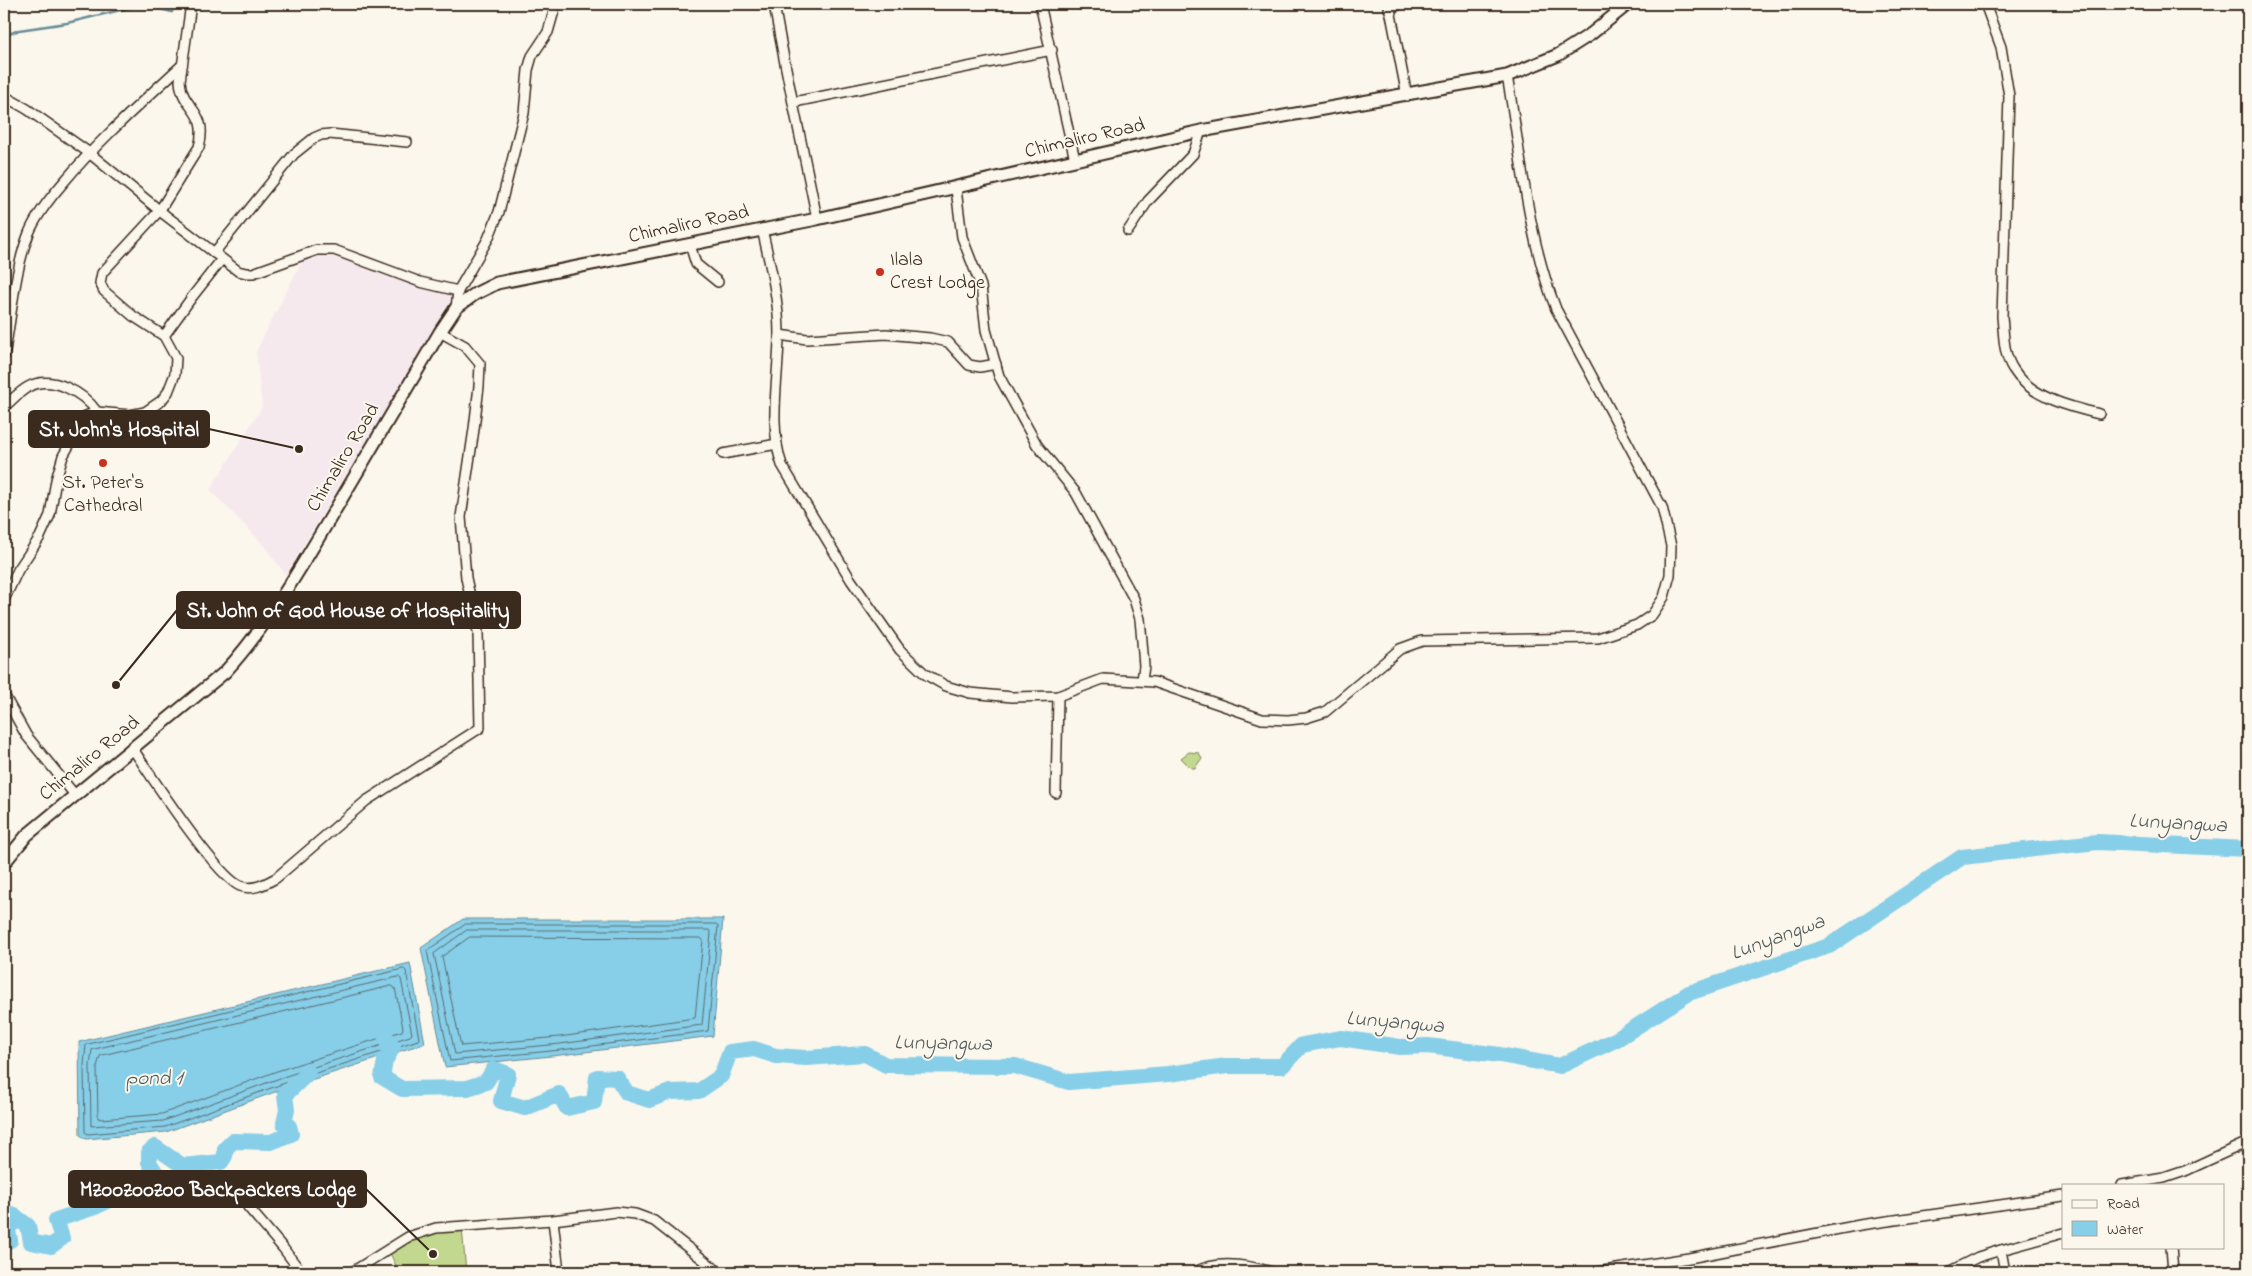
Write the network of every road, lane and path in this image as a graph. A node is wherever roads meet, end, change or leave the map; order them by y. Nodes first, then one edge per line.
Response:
1 (190, 4) edge
2 (556, 4) edge
3 (774, 4) edge
4 (1040, 4) edge
5 (1400, 4) edge
6 (1628, 4) edge
7 (1985, 4) edge
8 (1389, 6) edge
9 (1052, 50) junction
10 (182, 65) junction
11 (1508, 76) junction
12 (4, 96) edge
13 (1407, 96) junction
14 (794, 102) junction
15 (1201, 131) junction
16 (407, 142) dead end
17 (88, 152) junction
18 (1075, 160) junction
19 (956, 189) junction
20 (160, 210) junction
21 (817, 219) junction
22 (762, 229) junction
23 (1128, 231) dead end
24 (690, 246) junction
25 (214, 253) junction
26 (222, 260) junction
27 (718, 282) dead end
28 (458, 291) junction
29 (456, 308) junction
30 (440, 332) junction
31 (779, 335) junction
32 (164, 336) junction
33 (4, 356) edge
34 (996, 364) junction
35 (4, 407) edge
36 (97, 412) junction
37 (2099, 414) dead end
38 (777, 444) junction
39 (723, 454) dead end
40 (4, 600) edge
41 (1142, 680) junction
42 (4, 696) edge
43 (1058, 696) junction
44 (133, 749) junction
45 (1056, 793) dead end
46 (75, 795) junction
47 (4, 863) edge
48 (2248, 1142) edge
49 (2128, 1184) edge
50 (242, 1194) dead end
51 (2062, 1196) edge
52 (553, 1220) junction
53 (2062, 1233) edge
54 (2171, 1248) edge
55 (2001, 1250) junction
56 (301, 1272) edge
57 (352, 1272) edge
58 (560, 1272) edge
59 (719, 1272) edge
60 (1195, 1272) edge
61 (1272, 1272) edge
62 (1597, 1272) edge
63 (1948, 1272) edge
64 (2005, 1272) edge
65 (2173, 1272) edge

1 - 10 street
2 - 28 street
3 - 14 street
4 - 9 street
5 - 8 street
6 - 11 street, Chimaliro Road
7 - 37 street
8 - 13 street
9 - 14 street
9 - 18 street
10 - 17 street
10 - 20 street
11 - 13 street, Chimaliro Road
11 - 41 street
12 - 17 street
13 - 15 street, Chimaliro Road
14 - 21 street
15 - 18 street, Chimaliro Road
15 - 23 street
16 - 25 street
17 - 20 street
17 - 33 street
18 - 19 street, Chimaliro Road
19 - 21 street, Chimaliro Road
19 - 34 street
20 - 25 street
20 - 32 street
21 - 22 street, Chimaliro Road
22 - 24 street, Chimaliro Road
22 - 31 street
24 - 27 street
24 - 29 street, Chimaliro Road
25 - 26 street
26 - 28 street
26 - 32 street
28 - 29 street
29 - 30 street, Chimaliro Road
30 - 44 street, Chimaliro Road
30 - 44 street
31 - 34 street
31 - 38 street
32 - 36 street
34 - 41 street
35 - 36 street
36 - 40 street
38 - 39 street
38 - 43 street
41 - 43 street
42 - 46 street
43 - 45 street
44 - 46 street, Chimaliro Road
46 - 47 street, Chimaliro Road
48 - 49 street
50 - 56 street
51 - 62 street
52 - 57 street
52 - 58 street
52 - 59 street
53 - 55 street
54 - 65 street
55 - 63 street
55 - 64 street
60 - 61 street

